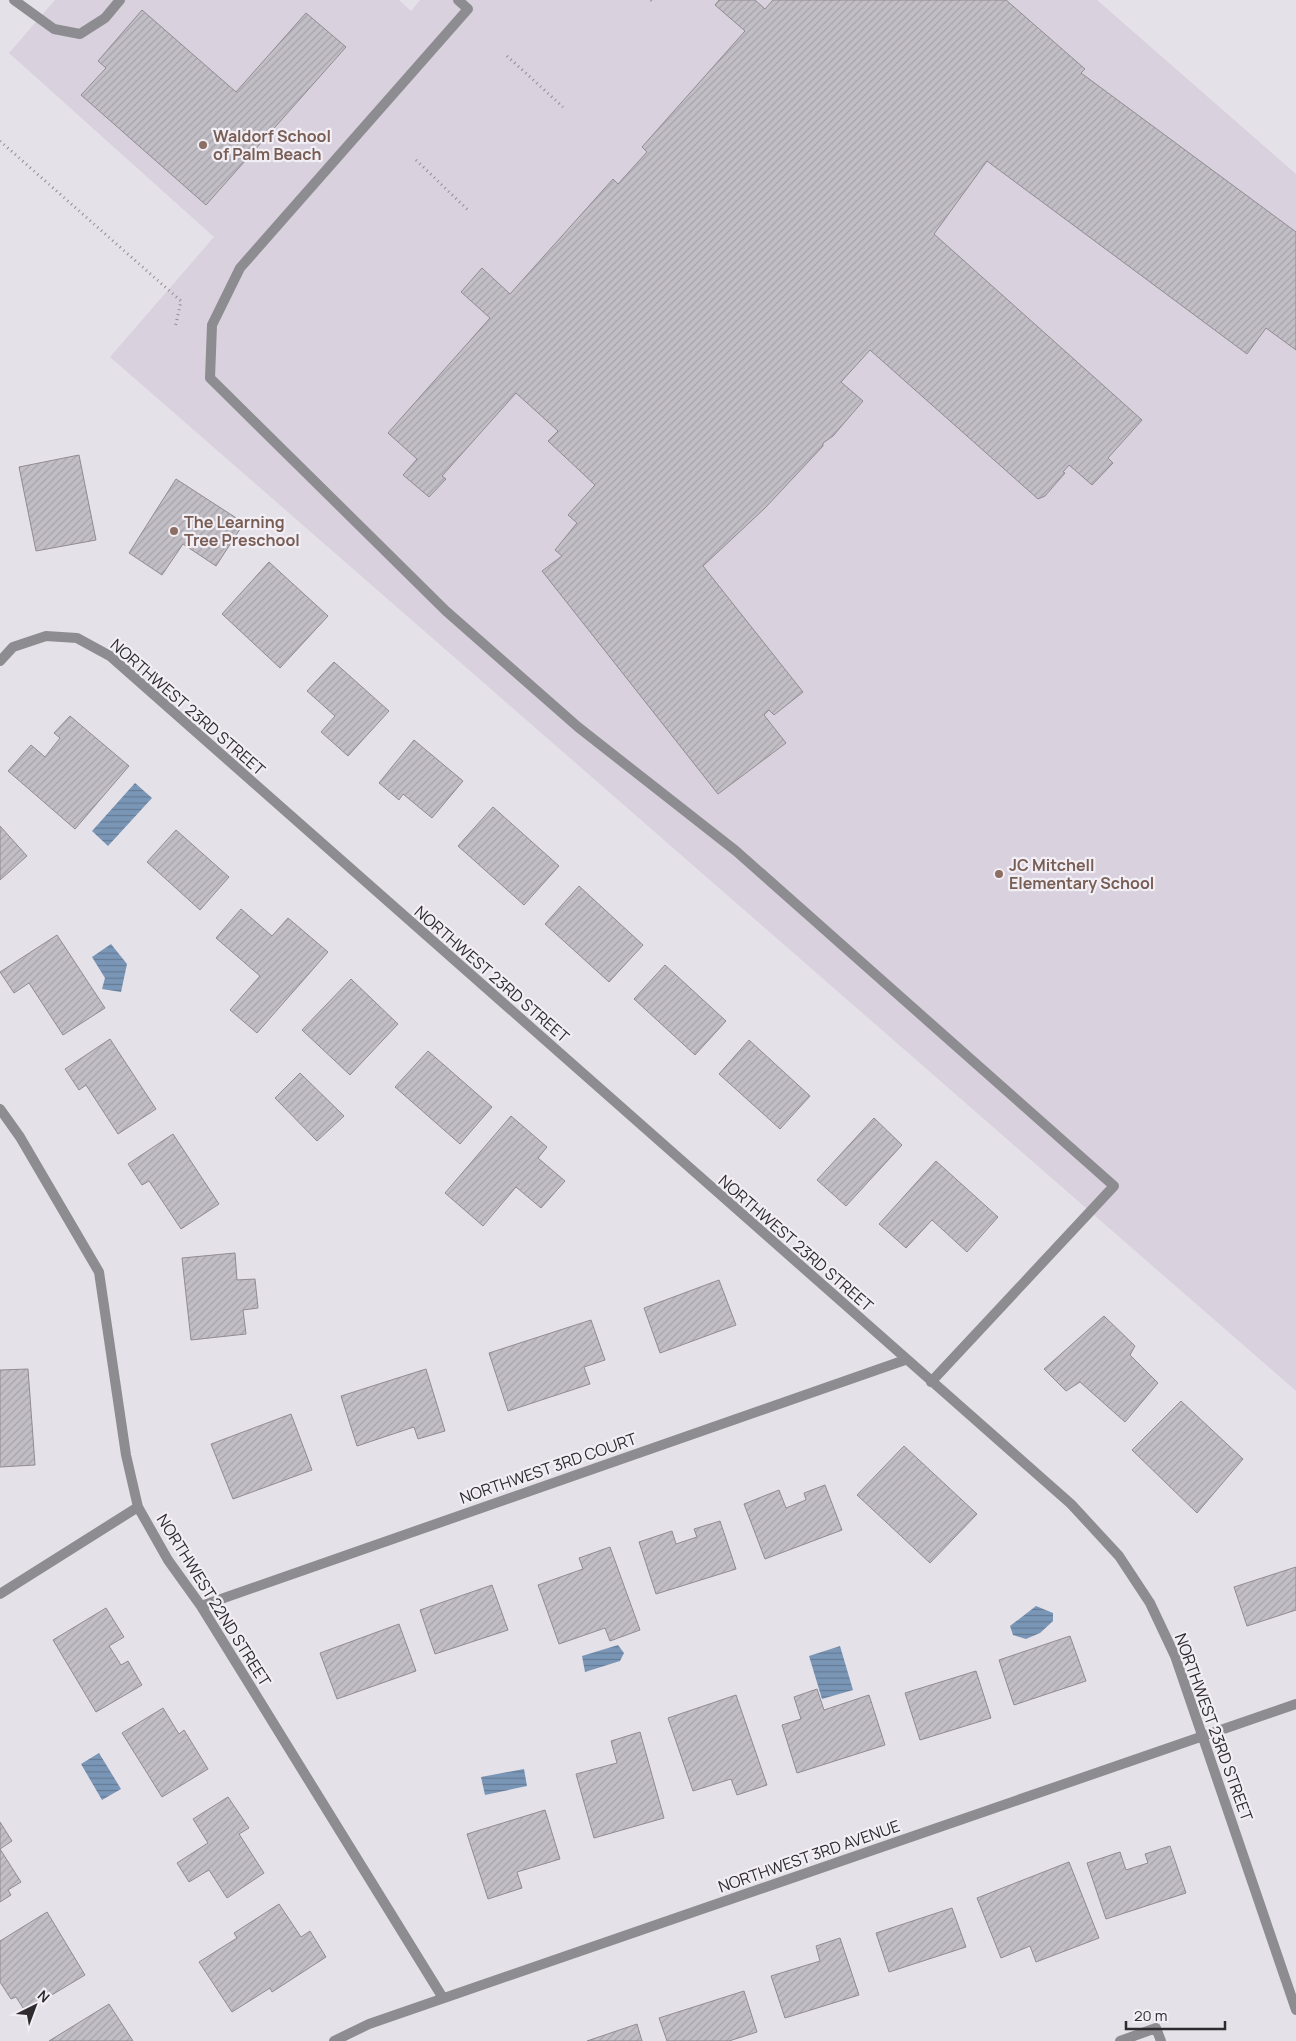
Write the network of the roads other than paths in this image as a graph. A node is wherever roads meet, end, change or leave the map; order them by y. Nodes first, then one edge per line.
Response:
1 (14, 0) edge
2 (120, 0) edge
3 (458, 0) edge
4 (0, 661) edge
5 (0, 1109) edge
6 (905, 1360) junction
7 (931, 1382) junction
8 (138, 1507) junction
9 (0, 1594) edge
10 (201, 1606) junction
11 (1296, 1704) edge
12 (1202, 1736) junction
13 (442, 1998) junction
14 (1296, 2010) edge
15 (334, 2041) edge
16 (1120, 2041) edge
17 (1160, 2041) edge

1 - 2 street
3 - 7 street
4 - 6 street, NORTHWEST 23RD STREET
5 - 8 street, NORTHWEST 22ND STREET
6 - 7 street, NORTHWEST 23RD STREET
6 - 10 street, NORTHWEST 3RD COURT
7 - 12 street, NORTHWEST 23RD STREET
8 - 9 street
8 - 10 street, NORTHWEST 22ND STREET
10 - 13 street, NORTHWEST 22ND STREET
11 - 12 street, NORTHWEST 3RD AVENUE
12 - 13 street, NORTHWEST 3RD AVENUE
12 - 14 street, NORTHWEST 23RD STREET
13 - 15 street, NORTHWEST 3RD AVENUE
16 - 17 street

